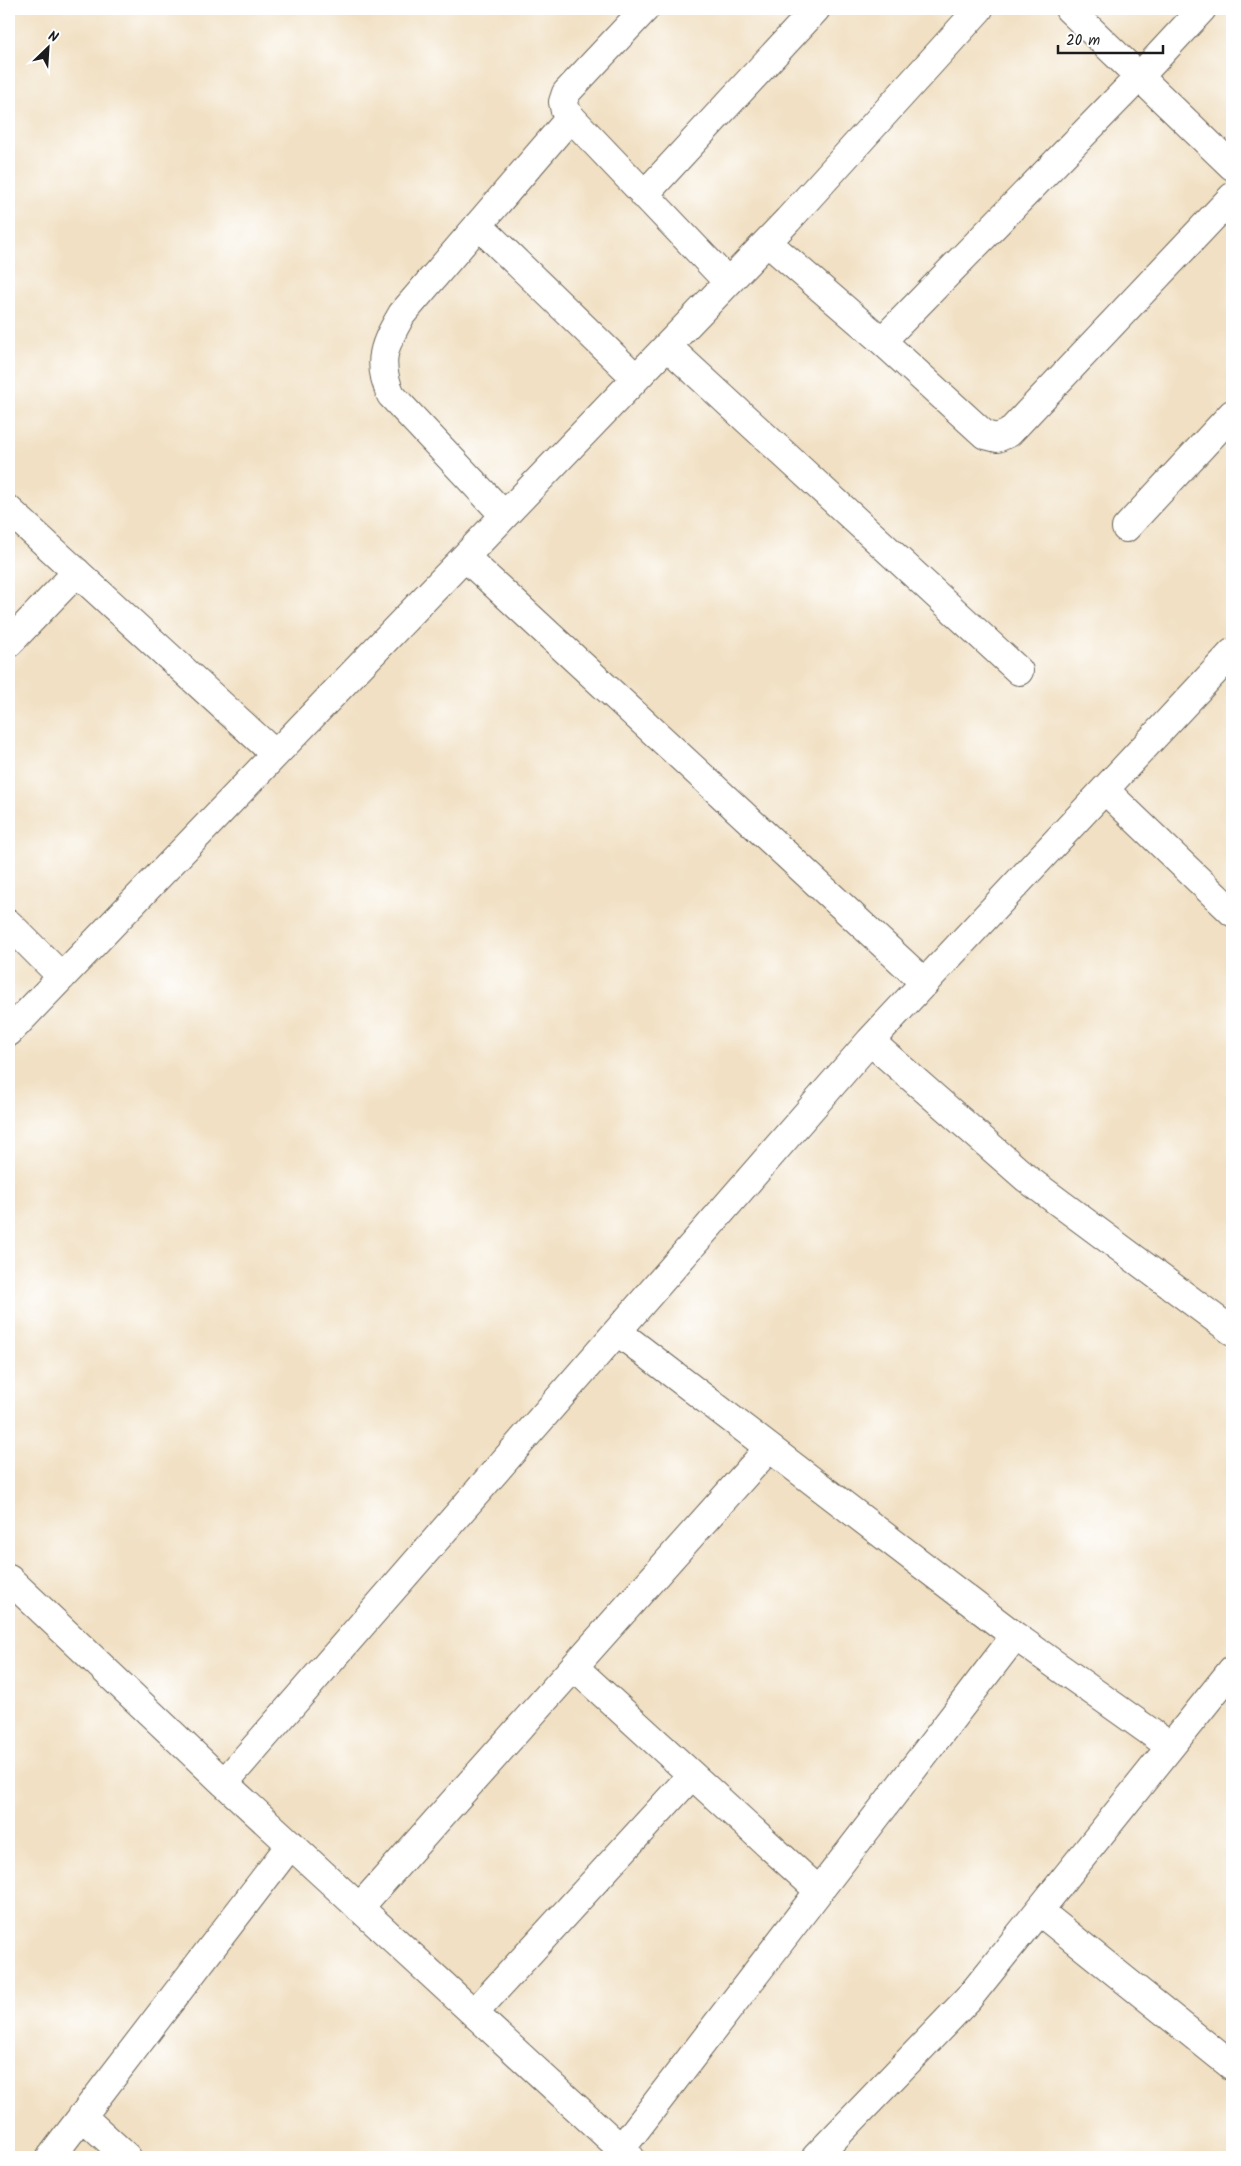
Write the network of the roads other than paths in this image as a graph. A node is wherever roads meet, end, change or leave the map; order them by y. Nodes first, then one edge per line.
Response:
1 (645, 9) edge
2 (816, 9) edge
3 (979, 9) edge
4 (1069, 9) edge
5 (1202, 9) edge
6 (1139, 77) junction
7 (570, 118) junction
8 (1232, 166) edge
9 (644, 195) junction
10 (1232, 197) edge
11 (478, 226) junction
12 (767, 242) junction
13 (728, 282) junction
14 (882, 341) junction
15 (667, 346) junction
16 (636, 378) junction
17 (1232, 414) edge
18 (9, 510) edge
19 (504, 515) junction
20 (1126, 528) dead end
21 (464, 557) junction
22 (77, 572) junction
23 (9, 643) edge
24 (1232, 654) edge
25 (1019, 671) dead end
26 (276, 754) junction
27 (1105, 790) junction
28 (1232, 912) edge
29 (9, 924) edge
30 (62, 977) junction
31 (925, 983) junction
32 (9, 1032) edge
33 (870, 1041) junction
34 (1232, 1331) edge
35 (618, 1332) junction
36 (769, 1448) junction
37 (9, 1579) edge
38 (1015, 1636) junction
39 (574, 1667) junction
40 (1232, 1670) edge
41 (1170, 1746) junction
42 (691, 1776) junction
43 (224, 1782) junction
44 (291, 1844) junction
45 (819, 1891) junction
46 (359, 1908) junction
47 (1039, 1911) junction
48 (474, 2013) junction
49 (1232, 2066) edge
50 (82, 2116) junction
51 (625, 2153) edge
52 (50, 2157) edge
53 (127, 2157) edge
54 (816, 2157) edge

1 - 7 street
2 - 9 street
3 - 12 street
4 - 6 street
5 - 6 street
6 - 8 street
6 - 14 street
7 - 9 street
7 - 11 street
9 - 13 street
10 - 14 street
11 - 16 street
11 - 19 street
12 - 13 street
12 - 14 street
13 - 15 street
15 - 16 street
15 - 25 street
16 - 19 street
17 - 20 street
18 - 22 street
19 - 21 street
21 - 26 street
21 - 31 street
22 - 23 street
22 - 26 street
24 - 27 street
26 - 30 street
27 - 28 street
27 - 31 street
29 - 30 street
30 - 32 street
31 - 33 street
33 - 34 street
33 - 35 street
35 - 36 street
35 - 43 street
36 - 38 street
36 - 39 street
37 - 43 street
38 - 41 street
38 - 45 street
39 - 42 street
39 - 46 street
40 - 41 street
41 - 47 street
42 - 45 street
42 - 48 street
43 - 44 street
44 - 46 street
44 - 50 street
45 - 51 street
46 - 48 street
47 - 49 street
47 - 54 street
48 - 51 street
50 - 52 street
50 - 53 street

